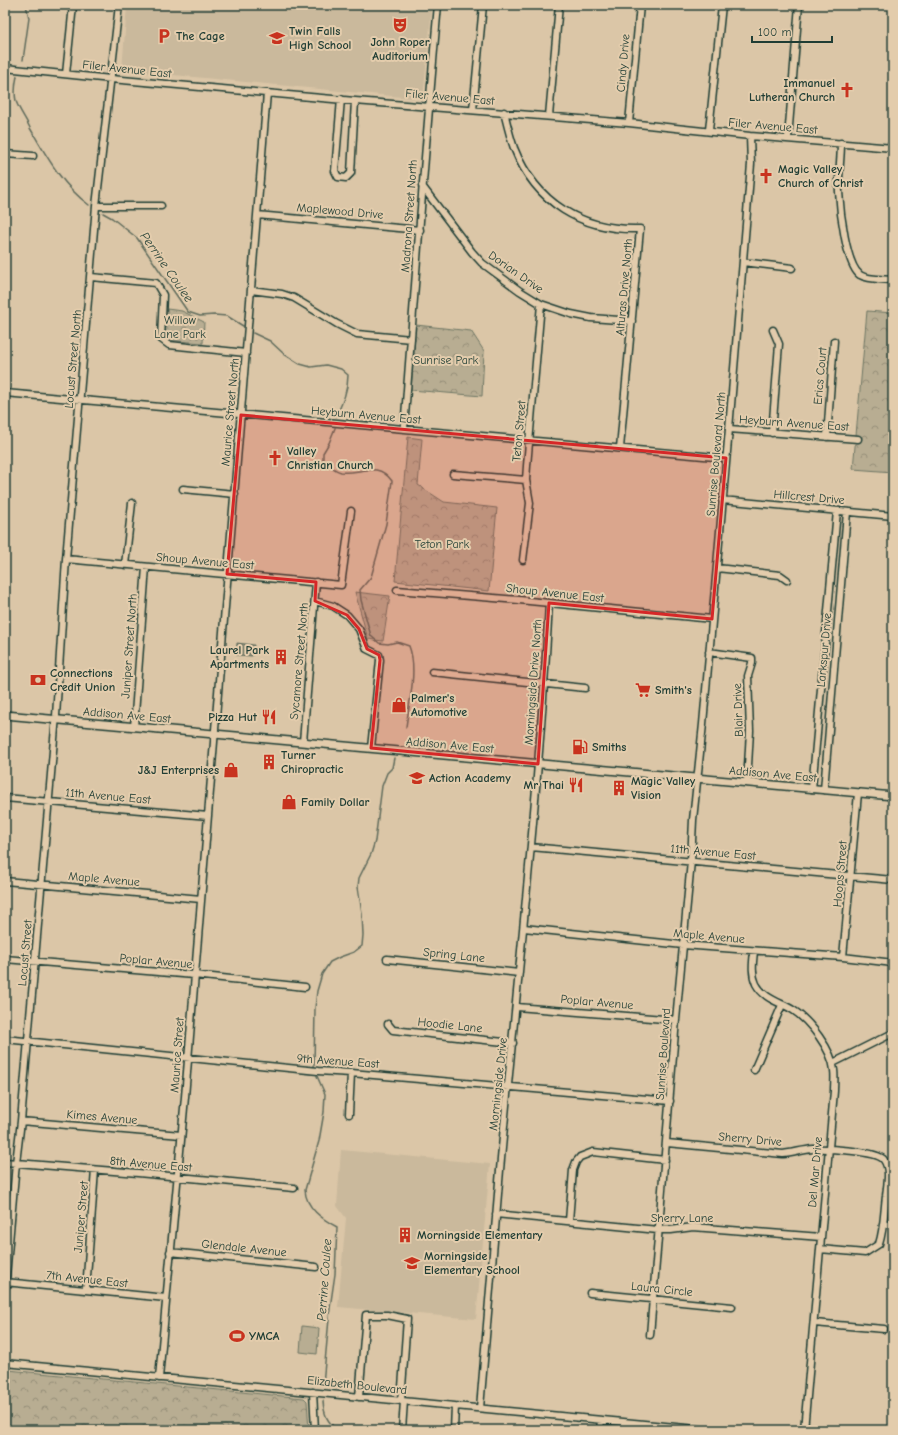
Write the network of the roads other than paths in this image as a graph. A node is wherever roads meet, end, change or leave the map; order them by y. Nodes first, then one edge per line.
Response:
1 (73, 5) edge
2 (119, 5) edge
3 (438, 5) edge
4 (483, 5) edge
5 (559, 5) edge
6 (640, 5) edge
7 (722, 5) edge
8 (799, 5) edge
9 (5, 68) edge
10 (66, 74) junction
11 (110, 79) junction
12 (267, 93) junction
13 (341, 99) junction
14 (355, 101) junction
15 (428, 106) junction
16 (473, 110) junction
17 (504, 112) junction
18 (549, 116) junction
19 (629, 123) junction
20 (709, 130) junction
21 (750, 136) junction
22 (788, 138) junction
23 (841, 143) junction
24 (893, 148) edge
25 (5, 154) edge
26 (32, 156) dead end
27 (422, 186) junction
28 (96, 206) junction
29 (161, 206) dead end
30 (257, 215) junction
31 (420, 230) junction
32 (743, 262) junction
33 (792, 268) dead end
34 (91, 277) junction
35 (893, 280) edge
36 (251, 290) junction
37 (541, 304) junction
38 (632, 321) junction
39 (773, 330) dead end
40 (411, 339) junction
41 (834, 341) dead end
42 (246, 353) junction
43 (5, 393) edge
44 (80, 399) junction
45 (241, 414) junction
46 (404, 429) junction
47 (729, 429) junction
48 (772, 433) junction
49 (827, 437) junction
50 (858, 439) dead end
51 (528, 440) junction
52 (620, 448) junction
53 (726, 458) junction
54 (453, 474) dead end
55 (526, 480) junction
56 (183, 489) dead end
57 (235, 494) junction
58 (722, 500) junction
59 (132, 503) dead end
60 (351, 511) dead end
61 (837, 511) junction
62 (847, 512) junction
63 (893, 516) edge
64 (66, 559) junction
65 (523, 560) dead end
66 (125, 565) junction
67 (146, 567) junction
68 (717, 568) junction
69 (227, 574) junction
70 (787, 580) dead end
71 (316, 582) junction
72 (397, 590) dead end
73 (315, 601) junction
74 (550, 603) junction
75 (712, 619) junction
76 (709, 652) junction
77 (432, 672) dead end
78 (545, 684) junction
79 (585, 688) dead end
80 (5, 715) edge
81 (55, 718) junction
82 (134, 727) junction
83 (215, 734) junction
84 (304, 742) junction
85 (371, 748) junction
86 (538, 763) junction
87 (697, 776) junction
88 (747, 783) junction
89 (812, 789) junction
90 (824, 790) junction
91 (858, 793) junction
92 (893, 796) edge
93 (5, 798) edge
94 (48, 802) junction
95 (208, 816) junction
96 (531, 847) junction
97 (691, 861) junction
98 (851, 876) junction
99 (893, 880) edge
100 (5, 881) edge
101 (41, 885) junction
102 (201, 899) junction
103 (524, 928) junction
104 (683, 945) junction
105 (754, 951) junction
106 (843, 957) junction
107 (5, 959) edge
108 (387, 959) dead end
109 (35, 962) junction
110 (893, 963) edge
111 (519, 973) junction
112 (194, 975) junction
113 (305, 987) dead end
114 (782, 1005) junction
115 (517, 1006) junction
116 (676, 1020) junction
117 (388, 1024) dead end
118 (893, 1033) edge
119 (5, 1040) edge
120 (28, 1042) junction
121 (513, 1043) junction
122 (188, 1057) junction
123 (833, 1063) junction
124 (754, 1070) dead end
125 (351, 1073) junction
126 (508, 1087) junction
127 (670, 1101) junction
128 (349, 1114) dead end
129 (21, 1121) junction
130 (181, 1135) junction
131 (667, 1142) junction
132 (829, 1148) junction
133 (665, 1160) junction
134 (5, 1162) edge
135 (16, 1163) junction
136 (890, 1166) edge
137 (95, 1170) junction
138 (178, 1177) junction
139 (294, 1188) dead end
140 (496, 1214) junction
141 (570, 1221) junction
142 (883, 1224) junction
143 (893, 1225) edge
144 (658, 1230) junction
145 (821, 1236) junction
146 (820, 1249) junction
147 (170, 1252) junction
148 (316, 1266) dead end
149 (5, 1282) edge
150 (5, 1288) edge
151 (86, 1290) junction
152 (590, 1293) dead end
153 (166, 1298) junction
154 (653, 1299) junction
155 (732, 1307) dead end
156 (814, 1323) junction
157 (884, 1329) dead end
158 (650, 1335) dead end
159 (5, 1363) edge
160 (159, 1378) junction
161 (313, 1392) junction
162 (359, 1397) junction
163 (402, 1401) junction
164 (455, 1406) junction
165 (480, 1408) junction
166 (601, 1420) junction
167 (684, 1429) edge
168 (315, 1430) edge
169 (402, 1430) edge
170 (454, 1430) edge
171 (600, 1430) edge
172 (707, 1430) edge
173 (804, 1430) edge

1 - 10 street
2 - 11 street, Locust Street North
3 - 15 street, Madrona Street North
4 - 16 street
5 - 18 street
6 - 19 street, Cindy Drive
7 - 20 street
8 - 22 street
9 - 10 street, Filer Avenue East
10 - 11 street, Filer Avenue East
11 - 12 street, Filer Avenue East
11 - 28 street, Locust Street North
12 - 13 street, Filer Avenue East
12 - 30 street, Maurice Street North
13 - 14 street, Filer Avenue East
13 - 14 street
14 - 15 street, Filer Avenue East
15 - 16 street, Filer Avenue East
15 - 27 street, Madrona Street North
16 - 17 street, Filer Avenue East
17 - 18 street, Filer Avenue East
17 - 38 street, Alturas Drive North
18 - 19 street, Filer Avenue East
19 - 20 street, Filer Avenue East
20 - 21 street, Filer Avenue East
21 - 22 street, Filer Avenue East
21 - 32 street, Sunrise Boulevard North
22 - 23 street, Filer Avenue East
23 - 24 street, Filer Avenue East
23 - 35 street
25 - 26 street
27 - 31 street, Madrona Street North
27 - 37 street, Dorian Drive
28 - 29 street
28 - 34 street, Locust Street North
30 - 31 street, Maplewood Drive
30 - 36 street, Maurice Street North
31 - 40 street, Madrona Street North
32 - 33 street
32 - 47 street, Sunrise Boulevard North
34 - 42 street
34 - 44 street, Locust Street North
36 - 40 street
36 - 42 street, Maurice Street North
37 - 38 street, Dorian Drive
37 - 51 street, Teton Street
38 - 52 street, Alturas Drive North
39 - 48 street
40 - 46 street, Madrona Street North
41 - 49 street, Erics Court
42 - 45 street, Maurice Street North
43 - 44 street, Heyburn Avenue East
44 - 45 street, Heyburn Avenue East
44 - 64 street, Locust Street North
45 - 46 street, Heyburn Avenue East
45 - 57 street, Maurice Street North
46 - 51 street, Heyburn Avenue East
47 - 48 street, Heyburn Avenue East
47 - 53 street, Sunrise Boulevard North
48 - 49 street, Heyburn Avenue East
49 - 50 street, Heyburn Avenue East
51 - 52 street, Heyburn Avenue East
51 - 55 street, Teton Street
52 - 53 street, Heyburn Avenue East
53 - 58 street, Sunrise Boulevard North
54 - 55 street
55 - 65 street, Teton Street
56 - 57 street
57 - 69 street, Maurice Street North
58 - 61 street, Hillcrest Drive
58 - 68 street, Sunrise Boulevard North
59 - 66 street
60 - 71 street, Shoup Avenue East
61 - 62 street, Hillcrest Drive
61 - 89 street, Larkspur Drive
62 - 63 street, Hillcrest Drive
62 - 90 street, Larkspur Drive
64 - 66 street, Shoup Avenue East
64 - 81 street, Locust Street North
66 - 67 street, Shoup Avenue East
67 - 69 street, Shoup Avenue East
67 - 82 street, Juniper Street North
68 - 70 street
68 - 75 street, Sunrise Boulevard North
69 - 71 street, Shoup Avenue East
69 - 83 street, Maurice Street North
71 - 73 street, Sycamore Street North
72 - 74 street, Shoup Avenue East
73 - 84 street, Sycamore Street North
73 - 85 street
74 - 75 street, Shoup Avenue East
74 - 78 street, Morningside Drive North
75 - 76 street, Sunrise Boulevard North
76 - 87 street, Sunrise Boulevard North
76 - 88 street, Blair Drive
77 - 78 street
78 - 79 street
78 - 86 street, Morningside Drive North
80 - 81 main road, Addison Ave East
81 - 82 main road, Addison Ave East
81 - 94 street, Locust Street
82 - 83 main road, Addison Ave East
83 - 84 main road, Addison Ave East
83 - 95 street, Maurice Street
84 - 85 main road, Addison Ave East
85 - 86 main road, Addison Ave East
86 - 87 main road, Addison Ave East
86 - 96 street, Morningside Drive
87 - 88 main road, Addison Ave East
87 - 97 street, Sunrise Boulevard
88 - 89 main road, Addison Ave East
89 - 90 main road, Addison Ave East
90 - 91 main road, Addison Ave East
91 - 92 main road, Addison Ave East
91 - 98 street, Hoops Street
93 - 94 street, 11th Avenue East
94 - 95 street, 11th Avenue East
94 - 101 street, Locust Street
95 - 102 street, Maurice Street
96 - 97 street, 11th Avenue East
96 - 103 street, Morningside Drive
97 - 98 street, 11th Avenue East
97 - 104 street, Sunrise Boulevard
98 - 99 street, 11th Avenue East
98 - 106 street, Hoops Street
100 - 101 street, Maple Avenue
101 - 102 street, Maple Avenue
101 - 109 street, Locust Street
102 - 112 street, Maurice Street
103 - 104 street, Maple Avenue
103 - 111 street, Morningside Drive
104 - 105 street, Maple Avenue
104 - 116 street, Sunrise Boulevard
105 - 106 street, Maple Avenue
105 - 114 street, Del Mar Drive
106 - 110 street, Maple Avenue
107 - 109 street, Poplar Avenue
108 - 111 street, Spring Lane
109 - 112 street, Poplar Avenue
109 - 120 street, Locust Street
111 - 115 street, Morningside Drive
112 - 113 street, Poplar Avenue
112 - 122 street, Maurice Street
114 - 123 street, Del Mar Drive
114 - 124 street
115 - 116 street, Poplar Avenue
115 - 121 street, Morningside Drive
116 - 127 street, Sunrise Boulevard
117 - 121 street, Hoodie Lane
118 - 123 street
119 - 120 street, 9th Avenue East
120 - 122 street, 9th Avenue East
120 - 129 street, Locust Street
121 - 126 street, Morningside Drive
122 - 125 street, 9th Avenue East
122 - 130 street, Maurice Street
123 - 132 street, Del Mar Drive
125 - 126 street, 9th Avenue East
125 - 128 street
126 - 127 street, 9th Avenue East
126 - 140 street, Morningside Drive
127 - 131 street, Sunrise Boulevard
129 - 130 street, Kimes Avenue
129 - 135 street, Locust Street
130 - 138 street, Maurice Street
131 - 132 street, Sherry Drive
131 - 133 street, Sunrise Boulevard
132 - 136 street, Sherry Drive
132 - 145 street, Del Mar Drive
133 - 141 street
133 - 144 street, Sunrise Boulevard
134 - 135 street, 8th Avenue East
135 - 137 street, 8th Avenue East
135 - 149 street, Locust Street
136 - 142 street, Sherry Drive
137 - 138 street, 8th Avenue East
137 - 151 street, Juniper Street
138 - 139 street, 8th Avenue East
138 - 147 street, Maurice Street
140 - 141 street, Sherry Lane
140 - 165 street, Morningside Drive
141 - 144 street, Sherry Lane
142 - 143 street
142 - 146 street
144 - 145 street, Sherry Lane
144 - 154 street, Sunrise Boulevard
145 - 146 street, Del Mar Drive
146 - 156 street, Del Mar Drive
147 - 148 street, Glendale Avenue
147 - 153 street, Maurice Street
149 - 150 street, Locust Street
149 - 151 street, 7th Avenue East
151 - 153 street, 7th Avenue East
152 - 154 street, Laura Circle
153 - 160 street, Maurice Street
154 - 155 street, Laura Circle
154 - 158 street, Sunrise Boulevard
156 - 157 street
156 - 173 street, Del Mar Drive
159 - 160 street, Elizabeth Boulevard
160 - 161 street, Elizabeth Boulevard
161 - 162 street, Elizabeth Boulevard
161 - 168 street
162 - 163 street, Elizabeth Boulevard
162 - 163 street
163 - 164 street, Elizabeth Boulevard
163 - 169 street
164 - 165 street, Elizabeth Boulevard
164 - 170 street
165 - 166 street, Elizabeth Boulevard
166 - 167 street, Elizabeth Boulevard
166 - 171 street
167 - 172 street, Elizabeth Boulevard

